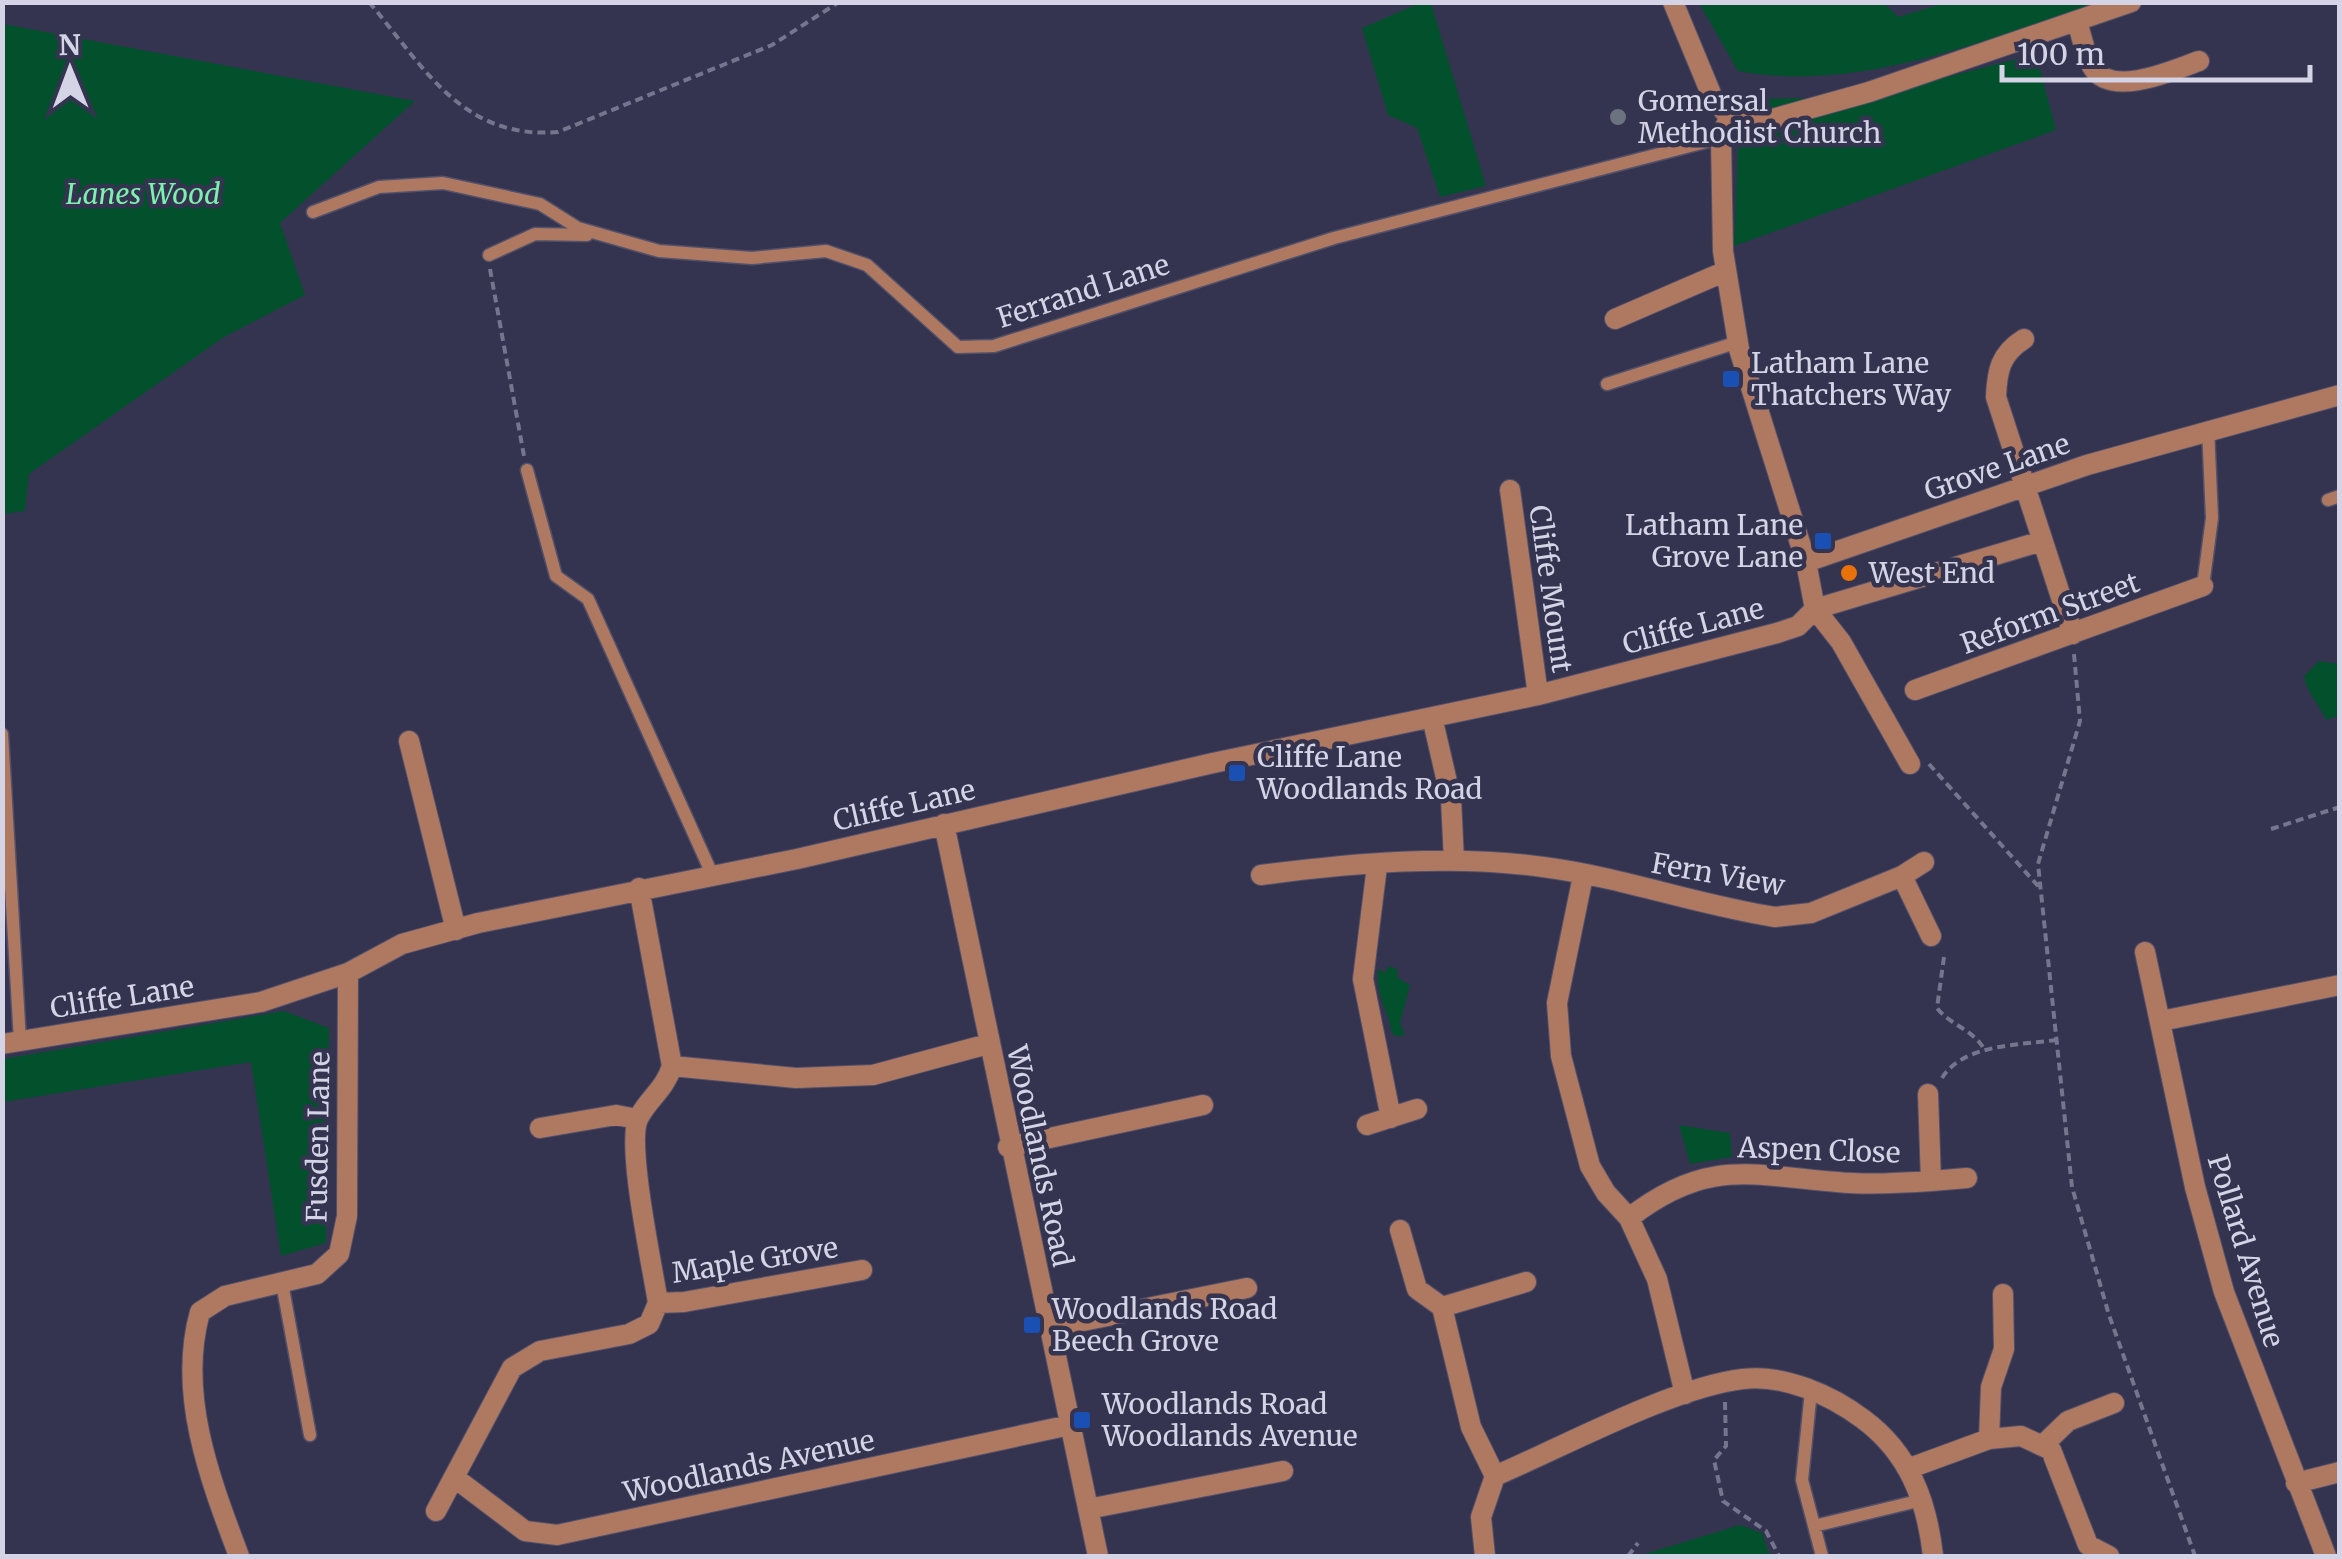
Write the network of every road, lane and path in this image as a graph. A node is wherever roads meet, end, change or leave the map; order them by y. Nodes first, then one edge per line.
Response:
1 (369, 2) edge
2 (838, 2) edge
3 (1673, 2) edge
4 (2132, 2) edge
5 (2077, 22) junction
6 (2199, 61) dead end
7 (1729, 117) junction
8 (1721, 138) junction
9 (313, 212) dead end
10 (604, 236) junction
11 (489, 256) joint
12 (1726, 271) junction
13 (1614, 320) dead end
14 (2024, 339) dead end
15 (1738, 342) junction
16 (1607, 384) dead end
17 (2340, 395) edge
18 (2208, 428) junction
19 (527, 470) joint
20 (2026, 486) junction
21 (1510, 490) dead end
22 (2042, 541) junction
23 (1806, 562) junction
24 (2203, 586) joint
25 (1815, 609) junction
26 (2072, 634) junction
27 (1915, 690) dead end
28 (1538, 695) junction
29 (1432, 717) junction
30 (2, 734) edge
31 (409, 741) dead end
32 (1910, 764) joint
33 (2340, 808) edge
34 (944, 824) junction
35 (2271, 829) dead end
36 (1454, 861) junction
37 (1924, 862) dead end
38 (1376, 866) junction
39 (712, 874) junction
40 (1261, 875) dead end
41 (1584, 876) junction
42 (1902, 876) junction
43 (639, 888) junction
44 (2041, 889) junction
45 (456, 930) junction
46 (1931, 936) dead end
47 (2146, 952) dead end
48 (1944, 958) dead end
49 (348, 973) junction
50 (2340, 985) edge
51 (2161, 1021) junction
52 (2056, 1040) junction
53 (11, 1042) edge
54 (988, 1044) junction
55 (1985, 1051) junction
56 (672, 1066) junction
57 (1934, 1087) joint
58 (1203, 1105) dead end
59 (1418, 1109) dead end
60 (1391, 1118) junction
61 (637, 1119) junction
62 (1368, 1125) dead end
63 (540, 1128) dead end
64 (1008, 1146) junction
65 (1967, 1178) dead end
66 (1931, 1181) junction
67 (1629, 1218) junction
68 (1400, 1230) dead end
69 (862, 1270) dead end
70 (1526, 1282) dead end
71 (282, 1283) junction
72 (1247, 1288) dead end
73 (2003, 1294) dead end
74 (658, 1302) junction
75 (1442, 1307) junction
76 (1048, 1328) junction
77 (1725, 1383) junction
78 (1811, 1391) junction
79 (1686, 1394) junction
80 (2114, 1402) dead end
81 (1070, 1425) junction
82 (310, 1435) dead end
83 (1989, 1439) junction
84 (2044, 1445) junction
85 (1910, 1468) junction
86 (1283, 1471) dead end
87 (2340, 1472) edge
88 (1495, 1476) junction
89 (456, 1478) junction
90 (2296, 1483) junction
91 (1922, 1500) junction
92 (1088, 1508) junction
93 (436, 1511) dead end
94 (1814, 1526) junction
95 (1638, 1543) dead end
96 (239, 1556) edge
97 (1098, 1556) edge
98 (1485, 1556) edge
99 (1628, 1556) edge
100 (1778, 1556) edge
101 (1822, 1556) edge
102 (1933, 1556) edge
103 (2109, 1556) edge
104 (2195, 1556) edge
105 (2326, 1556) edge

1 - 2 path
3 - 7 street
4 - 5 street
5 - 6 street
5 - 7 street
7 - 8 street
8 - 10 lane, Ferrand Lane
8 - 12 street
9 - 10 lane, Ferrand Lane
10 - 11 lane
11 - 19 path
12 - 13 street
12 - 15 street
14 - 20 street
15 - 16 lane
15 - 23 street
17 - 18 street, Grove Lane
18 - 20 street, Grove Lane
18 - 24 lane
19 - 39 lane
20 - 22 street
20 - 23 street, Grove Lane
21 - 28 street, Cliffe Mount
22 - 25 street, Cliffe Lane
22 - 26 street
23 - 25 street
24 - 26 street, Reform Street
25 - 28 street, Cliffe Lane
25 - 32 street
26 - 27 street, Reform Street
26 - 44 path
28 - 29 street, Cliffe Lane
29 - 34 street, Cliffe Lane
29 - 36 street
30 - 53 lane
31 - 45 street
32 - 44 path
33 - 35 path
34 - 39 street, Cliffe Lane
34 - 54 street, Woodlands Road
36 - 38 street, Fern View
36 - 41 street, Fern View
37 - 42 street, Fern View
38 - 40 street, Fern View
38 - 60 street
39 - 43 street, Cliffe Lane
41 - 42 street, Fern View
41 - 67 street
42 - 46 street
43 - 45 street, Cliffe Lane
43 - 56 street
44 - 52 path
45 - 49 street, Cliffe Lane
47 - 51 street, Pollard Avenue
48 - 55 path
49 - 53 street, Cliffe Lane
49 - 71 street, Fusden Lane
50 - 51 street
51 - 90 street, Pollard Avenue
52 - 55 path
52 - 104 path
54 - 56 street
54 - 64 street, Woodlands Road
55 - 57 path
56 - 61 street
57 - 66 street, Aspen Close
58 - 64 street
59 - 60 street
60 - 62 street
61 - 63 street
61 - 74 street
64 - 76 street, Woodlands Road
65 - 66 street
66 - 67 street, Aspen Close
67 - 79 street
68 - 75 street
69 - 74 street, Maple Grove
70 - 75 street
71 - 82 lane
71 - 96 street, Fusden Lane
72 - 76 street
73 - 83 street
74 - 89 street
75 - 88 street
76 - 81 street, Woodlands Road
77 - 78 street
77 - 79 street
77 - 100 path
78 - 85 street
78 - 94 lane
79 - 88 street
80 - 84 street
81 - 89 street, Woodlands Avenue
81 - 92 street, Woodlands Road
83 - 84 street
83 - 85 street
84 - 103 street
85 - 91 street
86 - 92 street
87 - 90 street
88 - 98 street
89 - 93 street
90 - 105 street, Pollard Avenue
91 - 94 lane
91 - 102 street
92 - 97 street, Woodlands Road
94 - 101 lane
95 - 99 path

